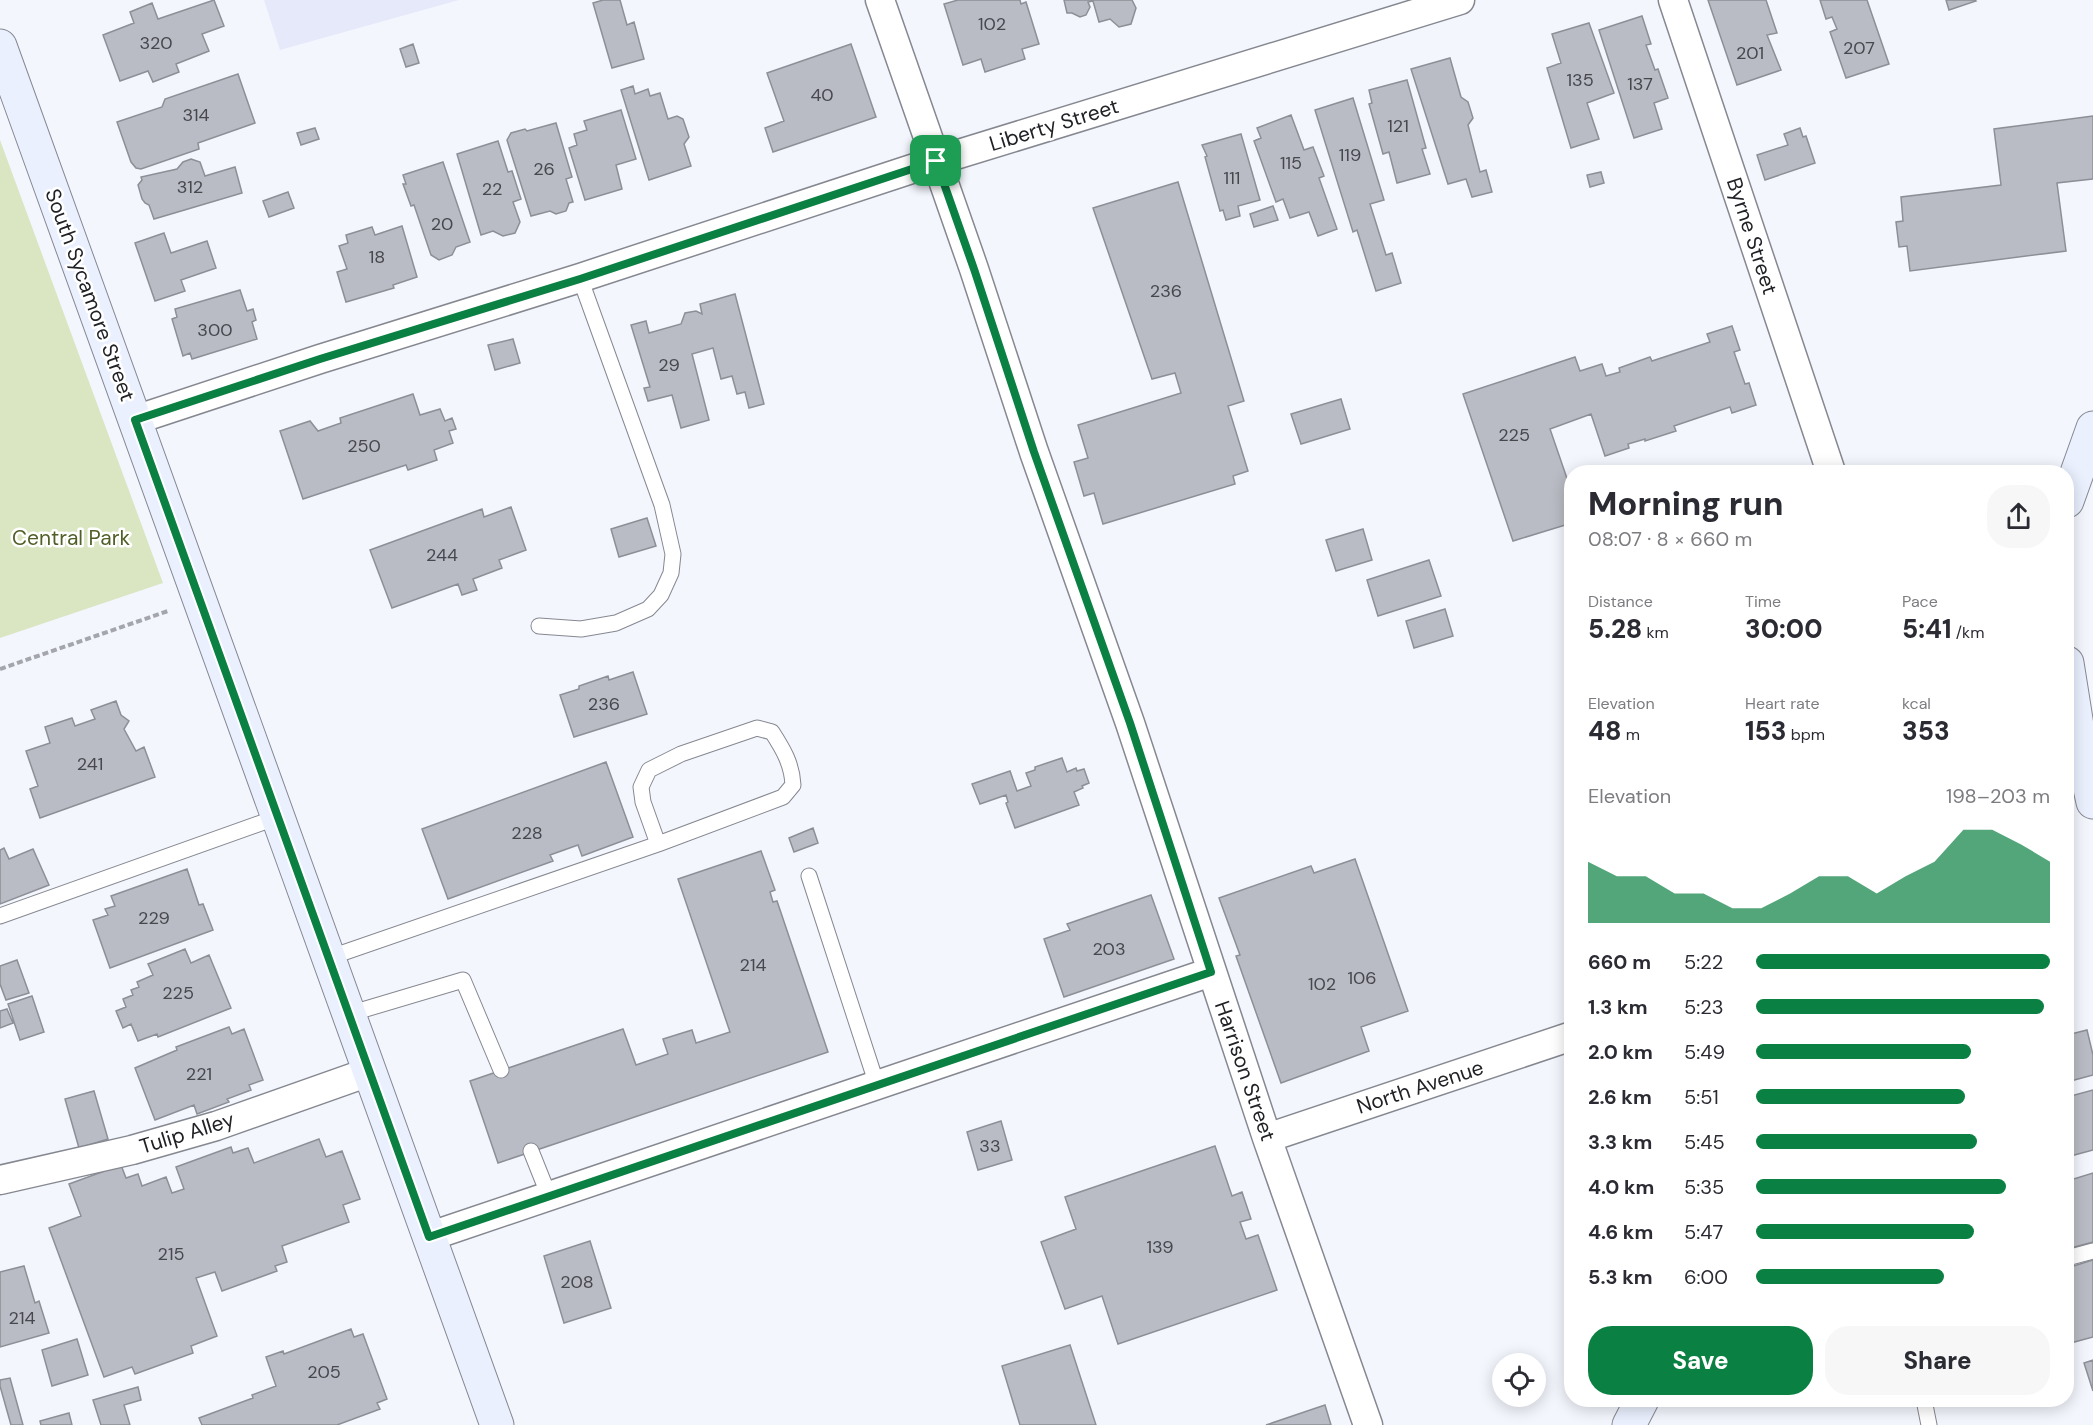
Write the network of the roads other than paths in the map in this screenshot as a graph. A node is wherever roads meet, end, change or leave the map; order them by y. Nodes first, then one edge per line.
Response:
1 (880, 0) edge
2 (1460, 0) edge
3 (1673, 0) edge
4 (0, 46) edge
5 (936, 161) junction
6 (580, 279) junction
7 (135, 420) junction
8 (2093, 428) edge
9 (1829, 465) edge
10 (2074, 481) edge
11 (539, 626) dead end
12 (2074, 726) edge
13 (2074, 781) edge
14 (2093, 802) edge
15 (2093, 809) edge
16 (278, 818) junction
17 (658, 844) junction
18 (809, 876) dead end
19 (0, 916) edge
20 (328, 958) junction
21 (1211, 972) junction
22 (349, 1014) junction
23 (1564, 1039) edge
24 (501, 1070) dead end
25 (369, 1072) junction
26 (877, 1085) junction
27 (1267, 1138) junction
28 (531, 1151) dead end
29 (0, 1180) edge
30 (549, 1196) junction
31 (429, 1237) junction
32 (2093, 1251) edge
33 (2074, 1256) edge
34 (1638, 1407) edge
35 (1925, 1407) edge
36 (497, 1425) edge
37 (1368, 1425) edge
38 (1629, 1425) edge
39 (1929, 1425) edge

1 - 5 street, Harrison Street
2 - 5 street, Liberty Street
3 - 9 street, Byrne Street
4 - 7 main road, South Sycamore Street
5 - 6 street, Liberty Street
5 - 21 street, Harrison Street
6 - 7 street, Liberty Street
6 - 11 lane
7 - 16 main road, South Sycamore Street
8 - 10 main road
12 - 14 main road
13 - 15 main road
16 - 19 lane
16 - 20 main road, South Sycamore Street
17 - 17 lane
17 - 20 lane
18 - 26 lane
20 - 22 main road, South Sycamore Street
21 - 26 street
21 - 27 street, Harrison Street
22 - 24 lane
22 - 25 main road, South Sycamore Street
23 - 27 street, North Avenue
25 - 29 street, Tulip Alley
25 - 31 main road, South Sycamore Street
26 - 30 street
27 - 37 street, Harrison Street
28 - 30 lane
30 - 31 street
31 - 36 main road, South Sycamore Street
32 - 33 lane
34 - 38 main road
35 - 39 lane

